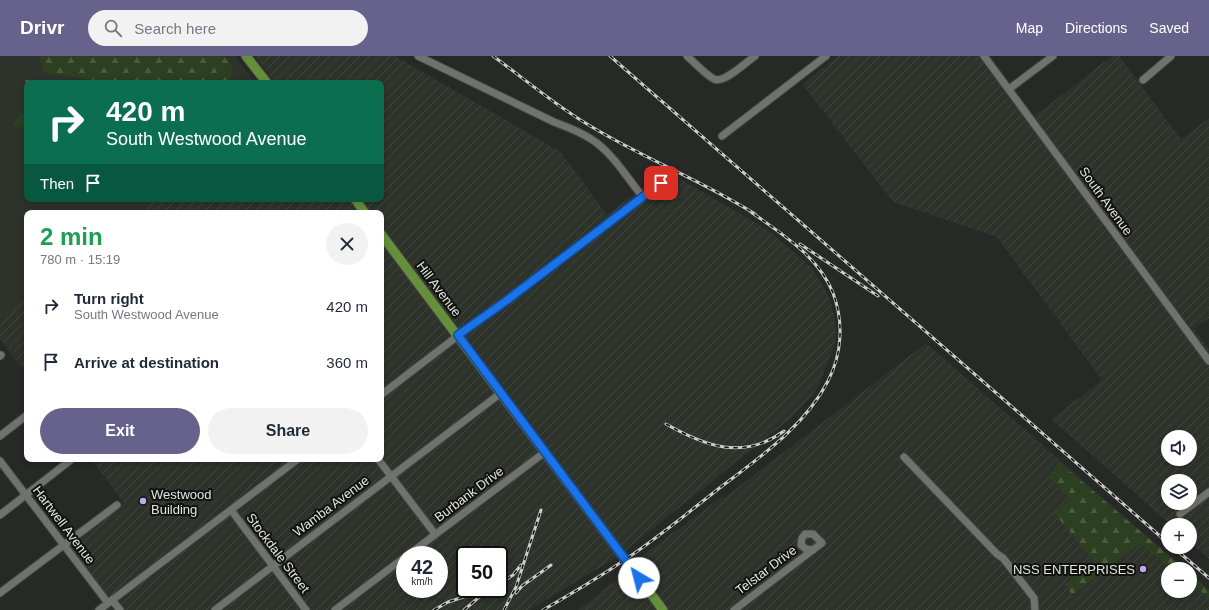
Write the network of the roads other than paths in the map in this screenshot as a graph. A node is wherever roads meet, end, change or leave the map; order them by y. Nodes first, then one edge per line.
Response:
1 (246, 56) edge
2 (418, 56) edge
3 (687, 56) edge
4 (755, 56) edge
5 (826, 56) edge
6 (984, 56) edge
7 (1053, 56) edge
8 (1171, 56) edge
9 (265, 80) edge
10 (1143, 80) dead end
11 (1009, 89) junction
12 (722, 136) dead end
13 (670, 176) dead end
14 (643, 197) junction
15 (384, 238) edge
16 (458, 335) junction
17 (1209, 361) edge
18 (384, 393) edge
19 (501, 393) junction
20 (24, 417) edge
21 (0, 436) edge
22 (544, 452) junction
23 (904, 457) dead end
24 (0, 461) edge
25 (68, 462) edge
26 (294, 462) edge
27 (380, 462) edge
28 (391, 476) junction
29 (1209, 492) edge
30 (26, 495) junction
31 (117, 505) dead end
32 (231, 510) junction
33 (1180, 514) dead end
34 (0, 515) edge
35 (435, 534) junction
36 (64, 545) junction
37 (420, 546) edge
38 (813, 550) dead end
39 (396, 564) edge
40 (273, 566) junction
41 (0, 593) edge
42 (110, 601) junction
43 (99, 610) edge
44 (120, 610) edge
45 (215, 610) edge
46 (306, 610) edge
47 (336, 610) edge
48 (663, 610) edge
49 (734, 610) edge
50 (1035, 610) edge

1 - 9 main road
2 - 14 street
3 - 4 street
5 - 12 street
6 - 11 street, South Avenue
7 - 11 street
8 - 10 street
11 - 17 street, South Avenue
13 - 14 street
14 - 16 street
15 - 16 main road, Hill Avenue
16 - 18 street
16 - 19 main road, Hill Avenue
19 - 22 main road, Hill Avenue
19 - 28 street, Wamba Avenue
20 - 21 street
22 - 35 street, Burbank Drive
22 - 48 main road, Hill Avenue
23 - 50 street
24 - 30 street, Hartwell Avenue
25 - 30 street
26 - 32 street
27 - 28 street
28 - 35 street
28 - 40 street, Wamba Avenue
29 - 33 street
30 - 34 street
30 - 36 street, Hartwell Avenue
31 - 36 street
32 - 40 street, Stockdale Street
32 - 42 street
35 - 37 street, Burbank Drive
36 - 41 street
36 - 42 street, Hartwell Avenue
38 - 49 street, Telstar Drive
39 - 47 street
40 - 45 street, Wamba Avenue
40 - 46 street, Stockdale Street
42 - 43 street
42 - 44 street, Hartwell Avenue

